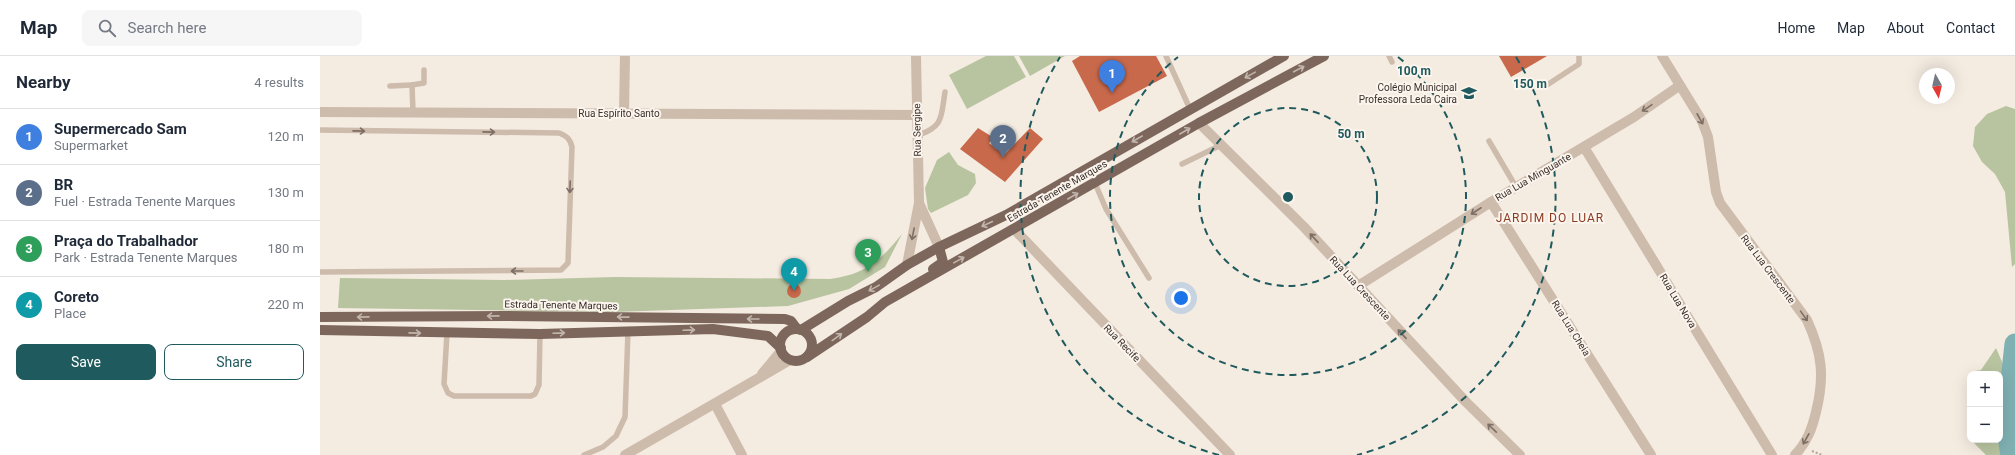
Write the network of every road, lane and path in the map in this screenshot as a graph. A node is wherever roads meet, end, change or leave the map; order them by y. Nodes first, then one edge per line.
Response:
1 (624, 56) edge
2 (916, 56) edge
3 (1166, 56) edge
4 (1284, 56) edge
5 (1324, 56) edge
6 (1389, 56) edge
7 (1579, 56) edge
8 (1662, 56) edge
9 (1392, 62) dead end
10 (424, 70) dead end
11 (412, 85) junction
12 (1547, 85) dead end
13 (390, 86) dead end
14 (1679, 86) junction
15 (945, 92) dead end
16 (1190, 109) junction
17 (320, 112) edge
18 (413, 112) junction
19 (624, 113) junction
20 (917, 115) junction
21 (1198, 123) junction
22 (320, 130) edge
23 (918, 135) junction
24 (1489, 141) dead end
25 (1221, 145) junction
26 (1584, 147) junction
27 (1182, 164) dead end
28 (1095, 183) junction
29 (1516, 187) junction
30 (1491, 202) junction
31 (919, 203) junction
32 (1014, 230) junction
33 (939, 247) junction
34 (907, 265) junction
35 (320, 272) edge
36 (1149, 278) dead end
37 (1358, 286) junction
38 (910, 287) junction
39 (320, 317) edge
40 (320, 330) edge
41 (799, 330) junction
42 (628, 331) junction
43 (447, 334) junction
44 (540, 334) junction
45 (781, 350) junction
46 (807, 357) junction
47 (790, 360) junction
48 (757, 380) junction
49 (715, 404) junction
50 (584, 455) edge
51 (625, 455) edge
52 (742, 455) edge
53 (1230, 455) edge
54 (1520, 455) edge
55 (1651, 455) edge
56 (1772, 455) edge
57 (1795, 455) edge

1 - 19 street
2 - 20 street, Rua Sergipe
3 - 16 lane
4 -> 16 main road, Estrada Tenente Marques
21 -> 5 main road, Estrada Tenente Marques
6 - 9 lane
7 - 12 lane
8 - 14 street
10 - 11 lane
11 - 13 lane
11 - 18 lane
14 -> 26 street, Rua Lua Minguante
14 -> 57 street, Rua Lua Crescente
15 - 23 lane
16 -> 33 main road, Estrada Tenente Marques
17 - 18 street, Rua Espírito Santo
18 - 19 street, Rua Espírito Santo
19 - 20 street, Rua Espírito Santo
20 - 23 street, Rua Sergipe
21 - 25 street, Rua Lua Crescente
28 -> 21 main road, Estrada Tenente Marques
22 -> 35 lane
23 - 31 street, Rua Sergipe
24 - 29 lane
25 - 27 lane
37 -> 25 street, Rua Lua Crescente
26 - 29 street, Rua Lua Minguante
26 - 56 street, Rua Lua Nova
32 -> 28 main road, Estrada Tenente Marques
28 - 36 lane
29 - 30 street, Rua Lua Minguante
30 -> 37 street, Rua Lua Minguante
30 - 55 street, Rua Lua Cheia
31 - 33 street, Rua Sergipe
31 -> 34 street, Rua Sergipe
38 -> 32 main road, Estrada Tenente Marques
32 - 53 street, Rua Recife
33 - 34 main road, Estrada Tenente Marques
33 - 38 main road
34 -> 41 main road, Estrada Tenente Marques
54 -> 37 street, Rua Lua Crescente
46 -> 38 main road, Estrada Tenente Marques
41 -> 39 main road, Estrada Tenente Marques
40 -> 43 main road
41 - 45 main road
41 - 46 main road
44 -> 42 main road
42 -> 45 main road
42 - 50 lane
43 - 44 main road
43 - 44 lane
45 - 47 main road
45 - 48 street
46 - 47 main road
47 - 48 street
48 - 49 street
49 - 51 street
49 - 52 street

